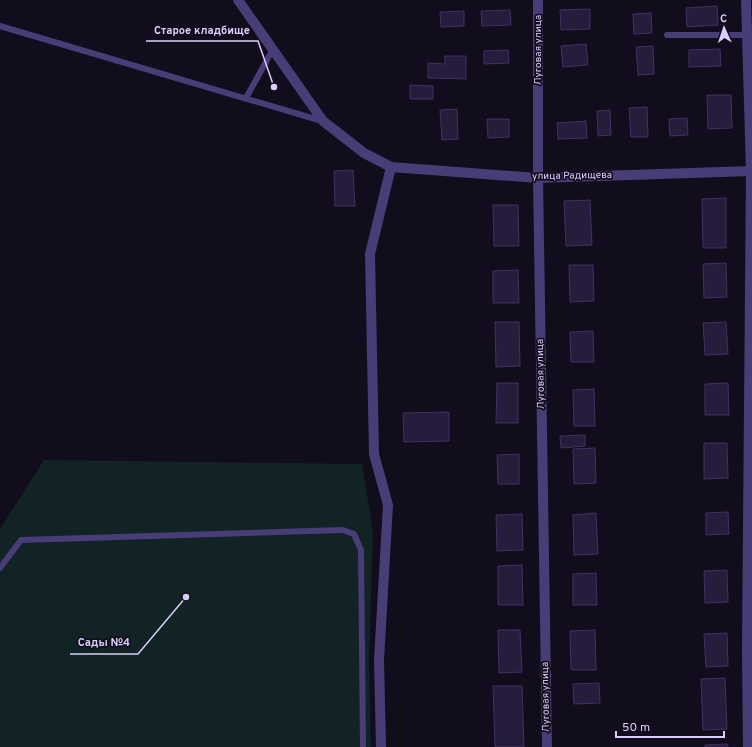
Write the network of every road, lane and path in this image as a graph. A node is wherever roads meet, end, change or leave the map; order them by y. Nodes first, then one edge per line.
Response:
1 (238, 0) edge
2 (538, 0) edge
3 (746, 0) edge
4 (0, 26) edge
5 (667, 35) dead end
6 (747, 35) junction
7 (273, 49) junction
8 (246, 98) junction
9 (323, 121) junction
10 (391, 167) junction
11 (752, 171) edge
12 (538, 178) junction
13 (0, 568) edge
14 (749, 649) edge
15 (363, 747) edge
16 (381, 747) edge
17 (547, 747) edge
18 (748, 747) edge

1 - 7 street
2 - 12 street, Луговая улица
3 - 6 street
4 - 8 lane
5 - 6 lane
6 - 11 street
7 - 8 lane
7 - 9 street
8 - 9 lane
9 - 10 street
10 - 12 street, улица Радищева
10 - 16 street
11 - 12 street, улица Радищева
11 - 14 street
12 - 17 street, Луговая улица
13 - 15 lane
14 - 18 street

